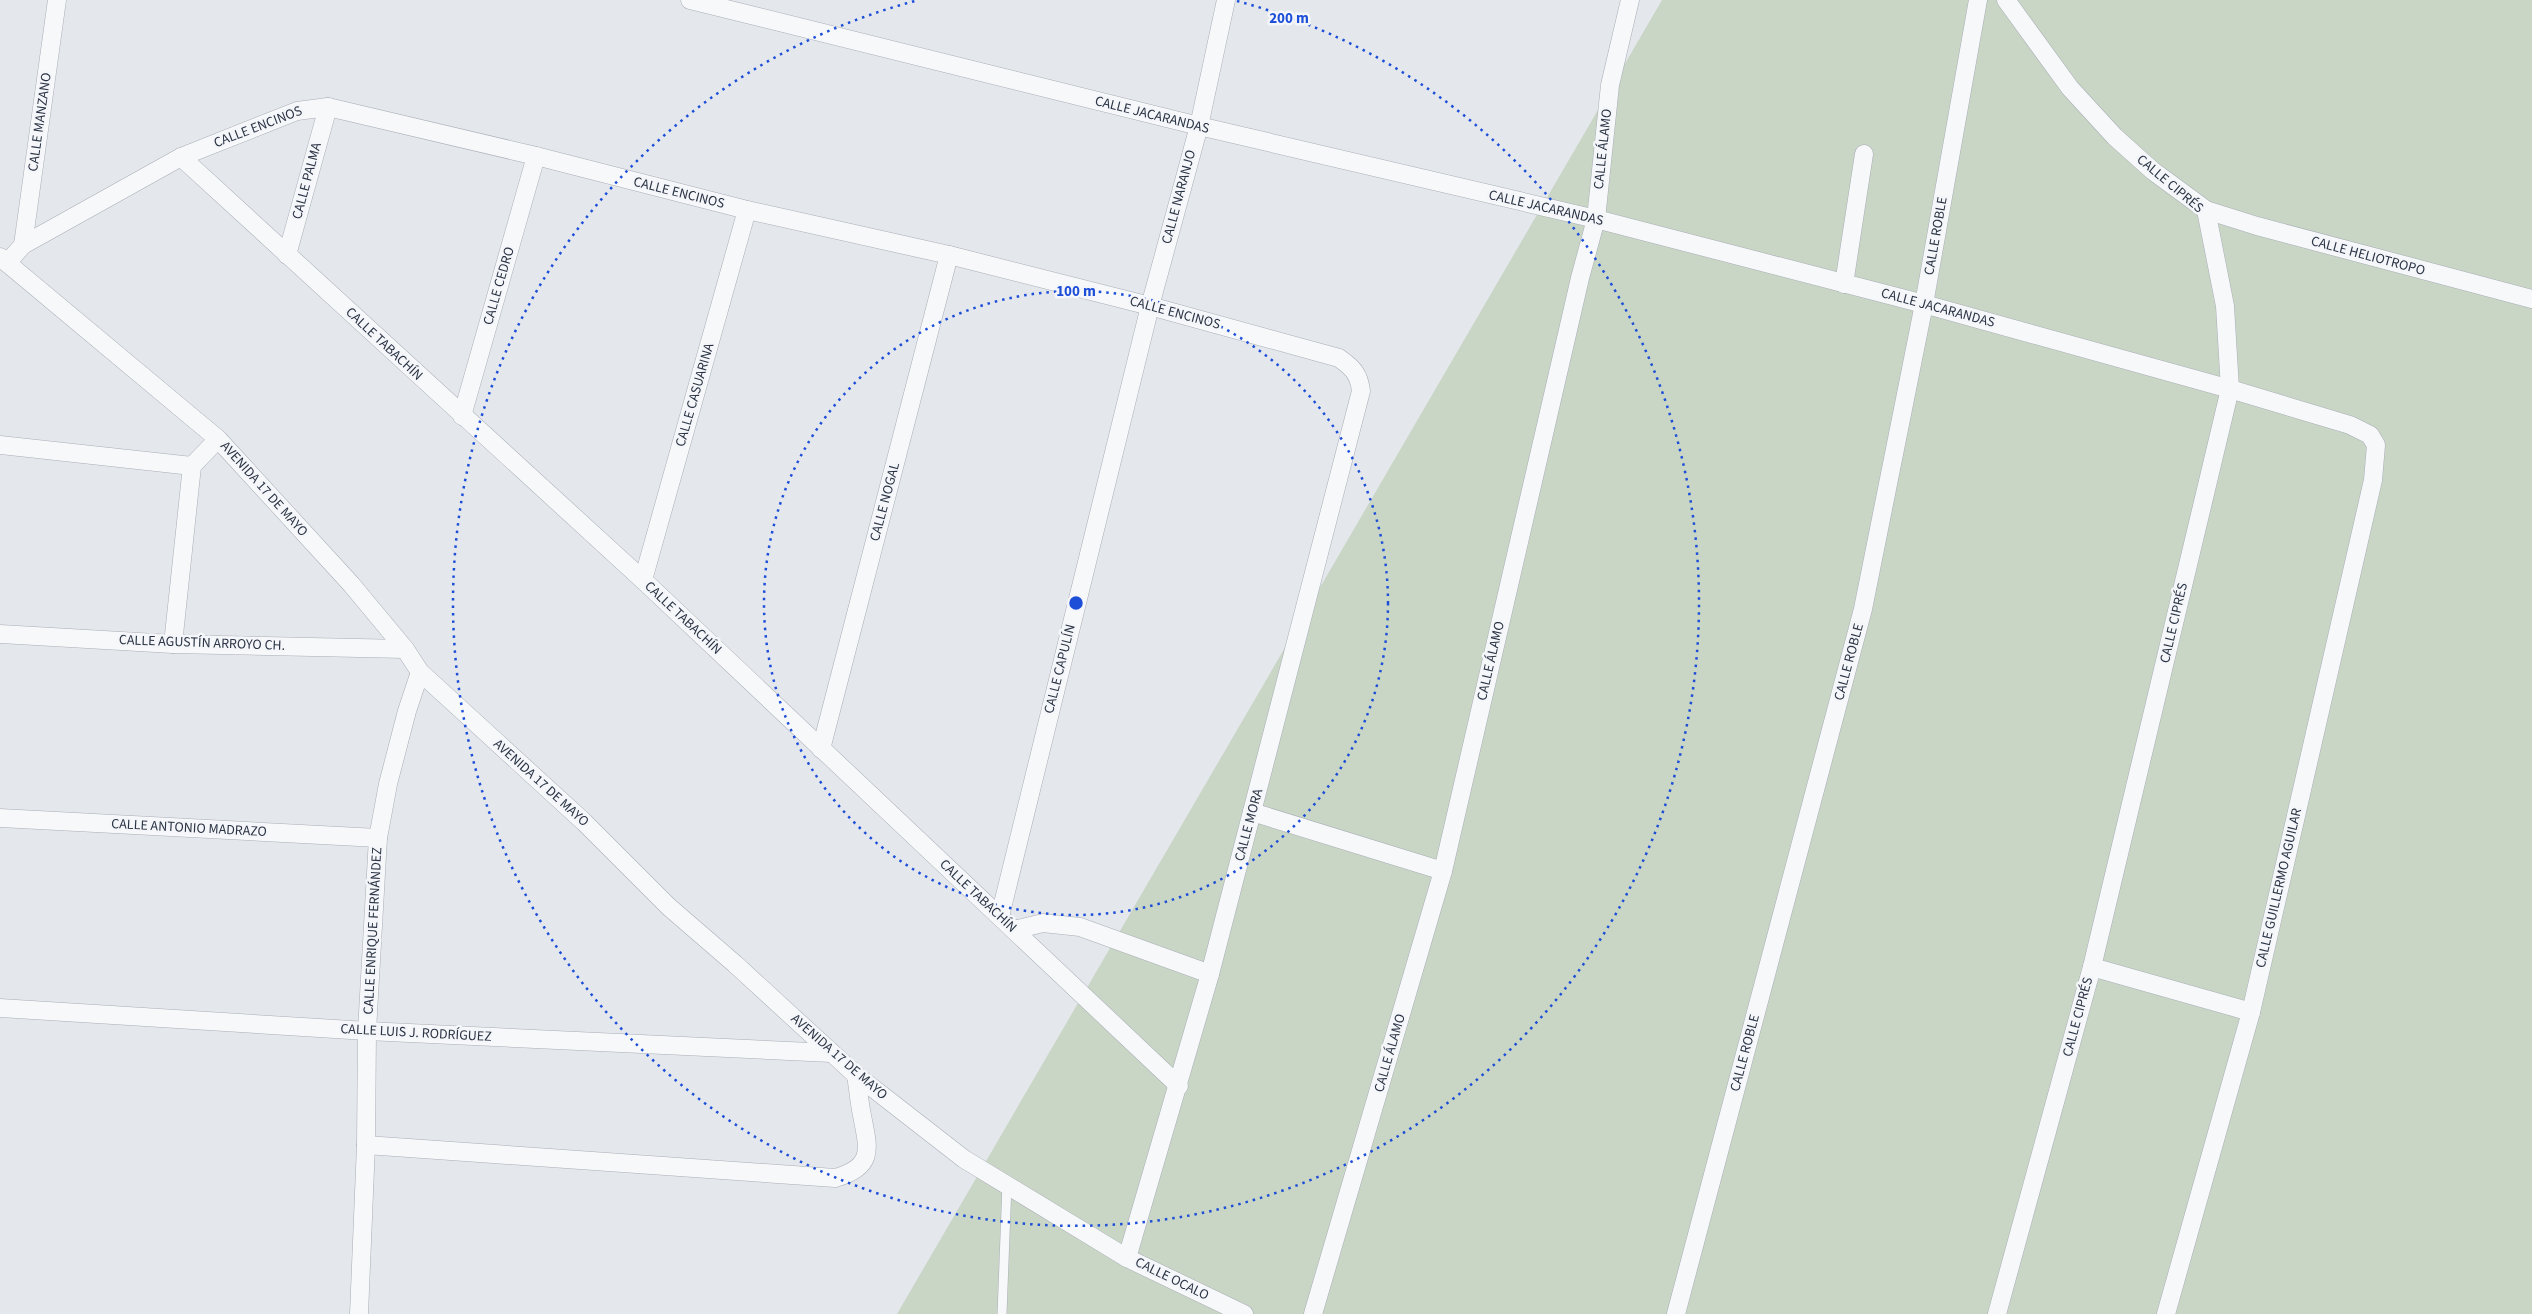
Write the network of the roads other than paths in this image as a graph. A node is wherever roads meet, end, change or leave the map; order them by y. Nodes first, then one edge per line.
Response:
1 (56, 0) edge
2 (690, 0) edge
3 (1226, 0) edge
4 (1630, 0) edge
5 (1978, 0) edge
6 (2006, 0) edge
7 (328, 107) junction
8 (1199, 126) junction
9 (1864, 154) dead end
10 (536, 156) junction
11 (181, 157) junction
12 (747, 210) junction
13 (2206, 210) junction
14 (1596, 219) junction
15 (23, 245) junction
16 (287, 255) junction
17 (949, 255) junction
18 (4, 260) edge
19 (1844, 284) junction
20 (2532, 299) edge
21 (1924, 304) junction
22 (1150, 306) junction
23 (2230, 389) junction
24 (1361, 391) joint
25 (462, 416) junction
26 (218, 439) junction
27 (0, 445) edge
28 (2376, 459) joint
29 (192, 466) junction
30 (643, 580) junction
31 (0, 634) edge
32 (173, 644) junction
33 (405, 649) junction
34 (420, 672) junction
35 (821, 749) junction
36 (1252, 812) junction
37 (0, 818) edge
38 (378, 838) junction
39 (1443, 870) junction
40 (1000, 916) junction
41 (1014, 930) junction
42 (2092, 967) junction
43 (1210, 974) junction
44 (0, 1008) edge
45 (2251, 1012) junction
46 (367, 1031) junction
47 (832, 1053) junction
48 (856, 1075) junction
49 (1178, 1086) junction
50 (366, 1146) junction
51 (1006, 1184) junction
52 (1126, 1258) junction
53 (359, 1314) edge
54 (1002, 1314) edge
55 (1244, 1314) edge
56 (1313, 1314) edge
57 (1676, 1314) edge
58 (1997, 1314) edge
59 (2166, 1314) edge

1 - 15 street, CALLE MANZANO
2 - 8 street, CALLE JACARANDAS
3 - 8 street, CALLE NARANJO
4 - 14 street, CALLE ÁLAMO
5 - 21 street, CALLE ROBLE
6 - 13 street, CALLE CIPRÉS
7 - 10 street, CALLE ENCINOS
7 - 11 street, CALLE ENCINOS
7 - 16 street, CALLE PALMA
8 - 14 street, CALLE JACARANDAS
8 - 22 street, CALLE NARANJO
9 - 19 street
10 - 12 street, CALLE ENCINOS
10 - 25 street, CALLE CEDRO
11 - 15 street, CALLE ENCINOS
11 - 16 street, CALLE TABACHÍN
12 - 17 street, CALLE ENCINOS
12 - 30 street, CALLE CASUARINA
13 - 20 street, CALLE HELIOTROPO
13 - 23 street, CALLE CIPRÉS
14 - 19 street, CALLE JACARANDAS
14 - 39 street, CALLE ÁLAMO
15 - 18 street, CALLE ENCINOS
16 - 25 street, CALLE TABACHÍN
17 - 22 street, CALLE ENCINOS
17 - 35 street, CALLE NOGAL
18 - 26 street, AVENIDA 17 DE MAYO
19 - 21 street, CALLE JACARANDAS
21 - 23 street, CALLE JACARANDAS
21 - 57 street, CALLE ROBLE
22 - 24 street, CALLE ENCINOS
22 - 40 street, CALLE CAPULÍN
23 - 28 street, CALLE JACARANDAS
23 - 42 street, CALLE CIPRÉS
24 - 36 street, CALLE MORA
25 - 30 street, CALLE TABACHÍN
26 - 29 street
26 - 33 street, AVENIDA 17 DE MAYO
27 - 29 street
28 - 45 street, CALLE GUILLERMO AGUILAR
29 - 32 street
30 - 35 street, CALLE TABACHÍN
31 - 32 street, CALLE AGUSTÍN ARROYO CH.
32 - 33 street, CALLE AGUSTÍN ARROYO CH.
33 - 34 street, AVENIDA 17 DE MAYO
34 - 38 street, CALLE ENRIQUE FERNÁNDEZ
34 - 47 street, AVENIDA 17 DE MAYO
35 - 40 street, CALLE TABACHÍN
36 - 39 street
36 - 43 street, CALLE MORA
37 - 38 street, CALLE ANTONIO MADRAZO
38 - 46 street, CALLE ENRIQUE FERNÁNDEZ
39 - 56 street, CALLE ÁLAMO
40 - 41 street, CALLE TABACHÍN
41 - 43 street
41 - 49 street, CALLE TABACHÍN
42 - 45 street
42 - 58 street, CALLE CIPRÉS
43 - 49 street, CALLE MORA
44 - 46 street, CALLE LUIS J. RODRÍGUEZ
45 - 59 street, CALLE GUILLERMO AGUILAR
46 - 47 street, CALLE LUIS J. RODRÍGUEZ
46 - 50 street, CALLE ENRIQUE FERNÁNDEZ
47 - 48 street, AVENIDA 17 DE MAYO
48 - 50 street
48 - 51 street, AVENIDA 17 DE MAYO
49 - 52 street, CALLE MORA
50 - 53 street, CALLE ENRIQUE FERNÁNDEZ
51 - 52 street, AVENIDA 17 DE MAYO
51 - 54 lane
52 - 55 street, CALLE OCALO

